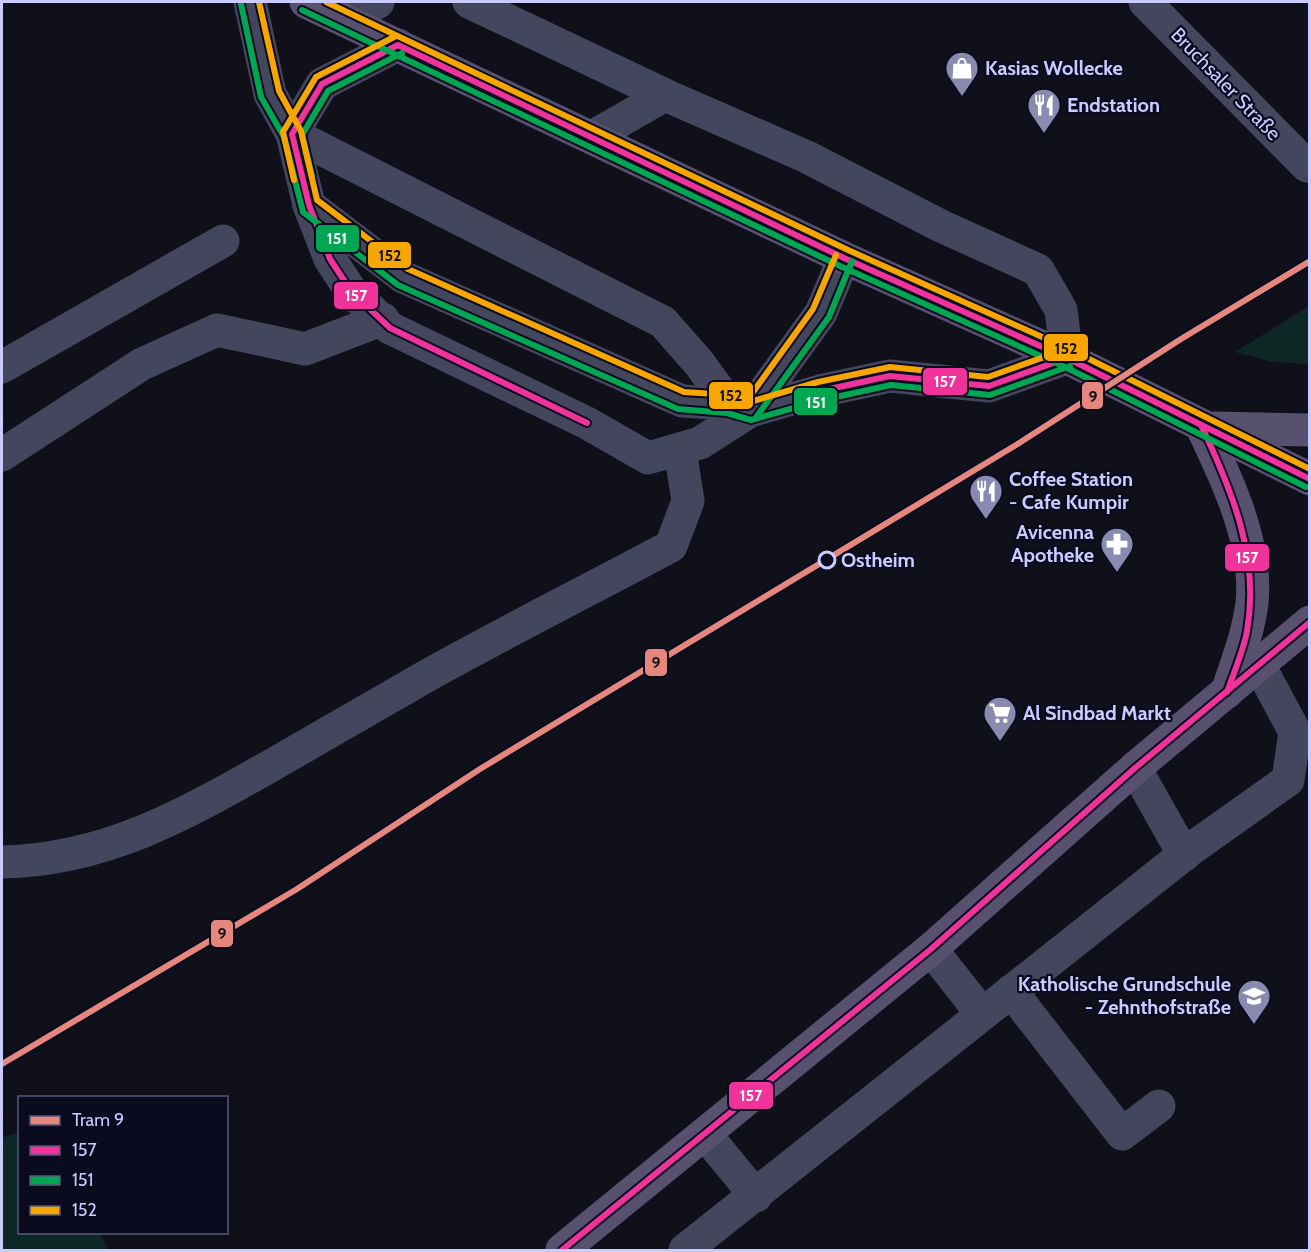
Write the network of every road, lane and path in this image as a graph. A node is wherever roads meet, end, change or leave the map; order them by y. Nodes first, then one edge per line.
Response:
1 (250, 2) edge
2 (306, 2) edge
3 (378, 2) edge
4 (469, 2) edge
5 (1145, 2) edge
6 (346, 20) junction
7 (398, 45) junction
8 (665, 95) junction
9 (292, 134) junction
10 (592, 137) junction
11 (1308, 165) edge
12 (309, 205) junction
13 (224, 241) dead end
14 (844, 258) junction
15 (382, 319) junction
16 (1068, 358) junction
17 (2, 367) edge
18 (740, 408) junction
19 (1202, 427) junction
20 (1310, 430) edge
21 (680, 450) junction
22 (2, 455) edge
23 (1310, 479) edge
24 (1310, 622) edge
25 (1259, 665) junction
26 (1227, 692) junction
27 (1135, 768) junction
28 (1184, 855) junction
29 (2, 862) edge
30 (931, 949) junction
31 (1011, 991) junction
32 (982, 1014) junction
33 (1159, 1106) dead end
34 (705, 1134) junction
35 (756, 1196) junction
36 (562, 1251) edge
37 (685, 1251) edge

1 - 9 street
2 - 6 main road
3 - 6 street
4 - 8 street
5 - 11 street, Bruchsaler Straße
6 - 7 main road
7 - 9 street
7 - 10 main road
8 - 10 street
8 - 16 street
9 - 12 street
9 - 18 street
10 - 14 main road
12 - 15 street
12 - 18 street
13 - 17 street
14 - 16 main road
14 - 18 street
15 - 21 street
15 - 22 street
16 - 18 street
16 - 19 main road
18 - 21 street
19 - 20 main road
19 - 23 main road
19 - 26 main road
21 - 29 street
24 - 25 main road
25 - 26 main road
25 - 28 street
26 - 27 main road
27 - 28 street
27 - 30 main road
28 - 31 street
30 - 32 street
30 - 34 main road
31 - 32 street
31 - 33 street
32 - 35 street
34 - 35 street
34 - 36 main road
35 - 37 street

